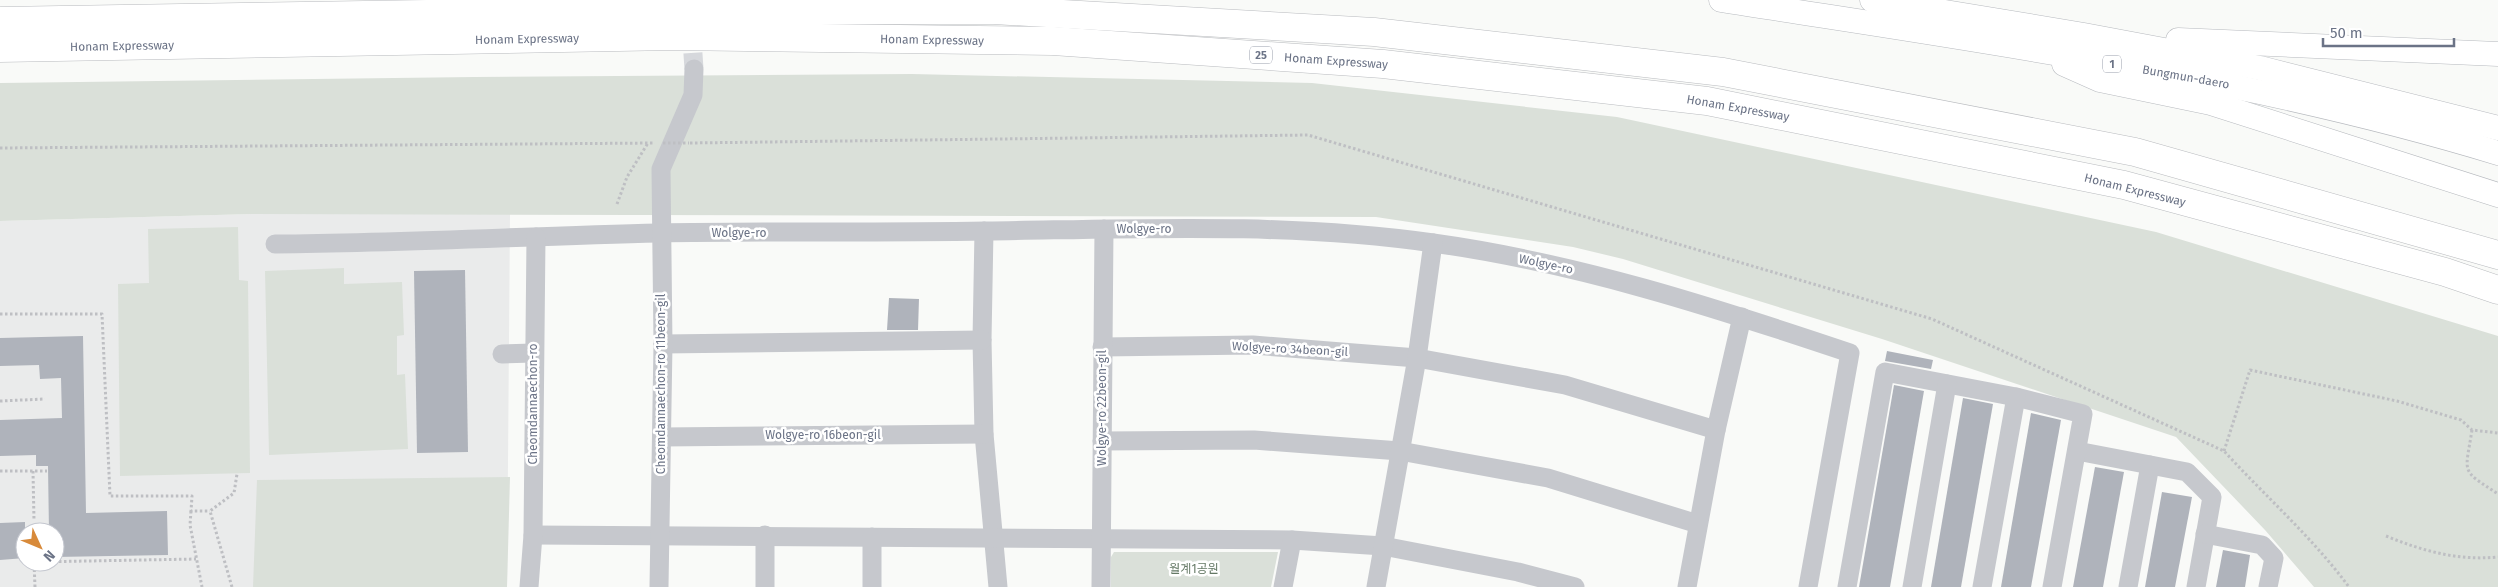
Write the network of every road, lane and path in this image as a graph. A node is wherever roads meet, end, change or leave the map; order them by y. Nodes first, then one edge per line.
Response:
1 (570, 0) edge
2 (1721, 0) edge
3 (1872, 0) edge
4 (671, 10) junction
5 (0, 21) edge
6 (2084, 35) junction
7 (0, 48) edge
8 (2036, 50) junction
9 (2498, 54) edge
10 (694, 69) tunnel mouth
11 (2498, 128) edge
12 (648, 143) junction
13 (689, 143) dead end
14 (0, 148) edge
15 (2498, 152) edge
16 (2498, 195) edge
17 (617, 204) dead end
18 (1104, 229) junction
19 (984, 232) junction
20 (660, 233) junction
21 (536, 237) junction
22 (1433, 243) junction
23 (275, 244) dead end
24 (2498, 255) edge
25 (2498, 290) edge
26 (0, 314) edge
27 (1742, 317) junction
28 (982, 340) junction
29 (663, 344) junction
30 (1102, 347) junction
31 (533, 353) junction
32 (502, 354) dead end
33 (1417, 358) junction
34 (1947, 384) junction
35 (2016, 397) junction
36 (45, 399) dead end
37 (0, 401) edge
38 (1716, 430) junction
39 (2472, 430) junction
40 (2498, 433) edge
41 (984, 434) junction
42 (662, 436) junction
43 (1102, 441) junction
44 (1400, 451) junction
45 (2077, 451) junction
46 (2224, 451) dead end
47 (2150, 465) junction
48 (0, 471) edge
49 (33, 471) junction
50 (46, 471) dead end
51 (237, 474) dead end
52 (2498, 494) edge
53 (191, 511) junction
54 (210, 511) junction
55 (34, 522) dead end
56 (1698, 524) junction
57 (2205, 534) junction
58 (533, 535) junction
59 (659, 535) junction
60 (765, 535) junction
61 (2386, 536) dead end
62 (872, 537) junction
63 (993, 538) junction
64 (1101, 540) junction
65 (1292, 540) junction
66 (1384, 546) junction
67 (2498, 557) edge
68 (196, 559) junction
69 (65, 561) edge
70 (34, 572) edge
71 (531, 582) edge
72 (35, 587) edge
73 (202, 587) edge
74 (232, 587) edge
75 (659, 587) edge
76 (765, 587) edge
77 (872, 587) edge
78 (998, 587) edge
79 (1101, 587) edge
80 (1283, 587) edge
81 (1376, 587) edge
82 (1575, 587) edge
83 (1687, 587) edge
84 (1808, 587) edge
85 (1847, 587) edge
86 (1912, 587) edge
87 (1982, 587) edge
88 (2052, 587) edge
89 (2128, 587) edge
90 (2196, 587) edge
91 (2268, 587) edge

1 - 4 highway
2 - 8 main road, Bungmun-daero / 1
3 - 6 main road, Bungmun-daero / 1
4 - 5 highway
4 - 24 highway
6 - 9 main road
6 - 11 main road, Bungmun-daero / 1
7 - 25 highway, Honam Expressway / 25
8 - 15 main road, Bungmun-daero / 1
8 - 16 main road
10 - 20 street, Cheomdannaechon-ro 11beon-gil
12 - 13 path, bridge
12 - 14 path
12 - 17 path
18 - 19 street, Wolgye-ro
18 - 22 street, Wolgye-ro
18 - 30 street, Wolgye-ro 22beon-gil
19 - 20 street, Wolgye-ro
19 - 28 street
20 - 21 street, Wolgye-ro
20 - 29 street, Cheomdannaechon-ro 11beon-gil
21 - 23 street, Wolgye-ro
21 - 31 street, Cheomdannaechon-ro
22 - 27 street, Wolgye-ro
22 - 33 street
26 - 53 path
27 - 38 street
27 - 84 street, Wolgye-ro
28 - 29 street
28 - 41 street
29 - 42 street, Cheomdannaechon-ro 11beon-gil
30 - 33 street, Wolgye-ro 34beon-gil
30 - 43 street, Wolgye-ro 22beon-gil
31 - 32 street
31 - 58 street, Cheomdannaechon-ro
33 - 38 street, Wolgye-ro 34beon-gil
33 - 44 street
34 - 35 street
34 - 85 street
34 - 86 street
35 - 45 street
35 - 87 street
36 - 37 path
38 - 56 street
39 - 40 path
39 - 46 path
39 - 52 path
41 - 42 street, Wolgye-ro 16beon-gil
41 - 63 street
42 - 59 street, Cheomdannaechon-ro 11beon-gil
43 - 44 street
43 - 64 street, Wolgye-ro 22beon-gil
44 - 56 street
44 - 66 street
45 - 47 street
45 - 88 street
47 - 57 street
47 - 89 street
48 - 49 path
49 - 50 path
49 - 55 path
51 - 54 path
53 - 54 path
53 - 68 path
54 - 74 path
56 - 83 street
57 - 90 street
57 - 91 street
58 - 59 street
58 - 71 street, Cheomdannaechon-ro
59 - 60 street
59 - 75 street, Cheomdannaechon-ro 11beon-gil
60 - 62 street
60 - 76 street
61 - 67 path
62 - 63 street
62 - 77 street
63 - 64 street
63 - 78 street
64 - 65 street
64 - 79 street, Wolgye-ro 22beon-gil
65 - 66 street
65 - 80 street
66 - 81 street
66 - 82 street
68 - 69 path
68 - 73 path
70 - 72 path

